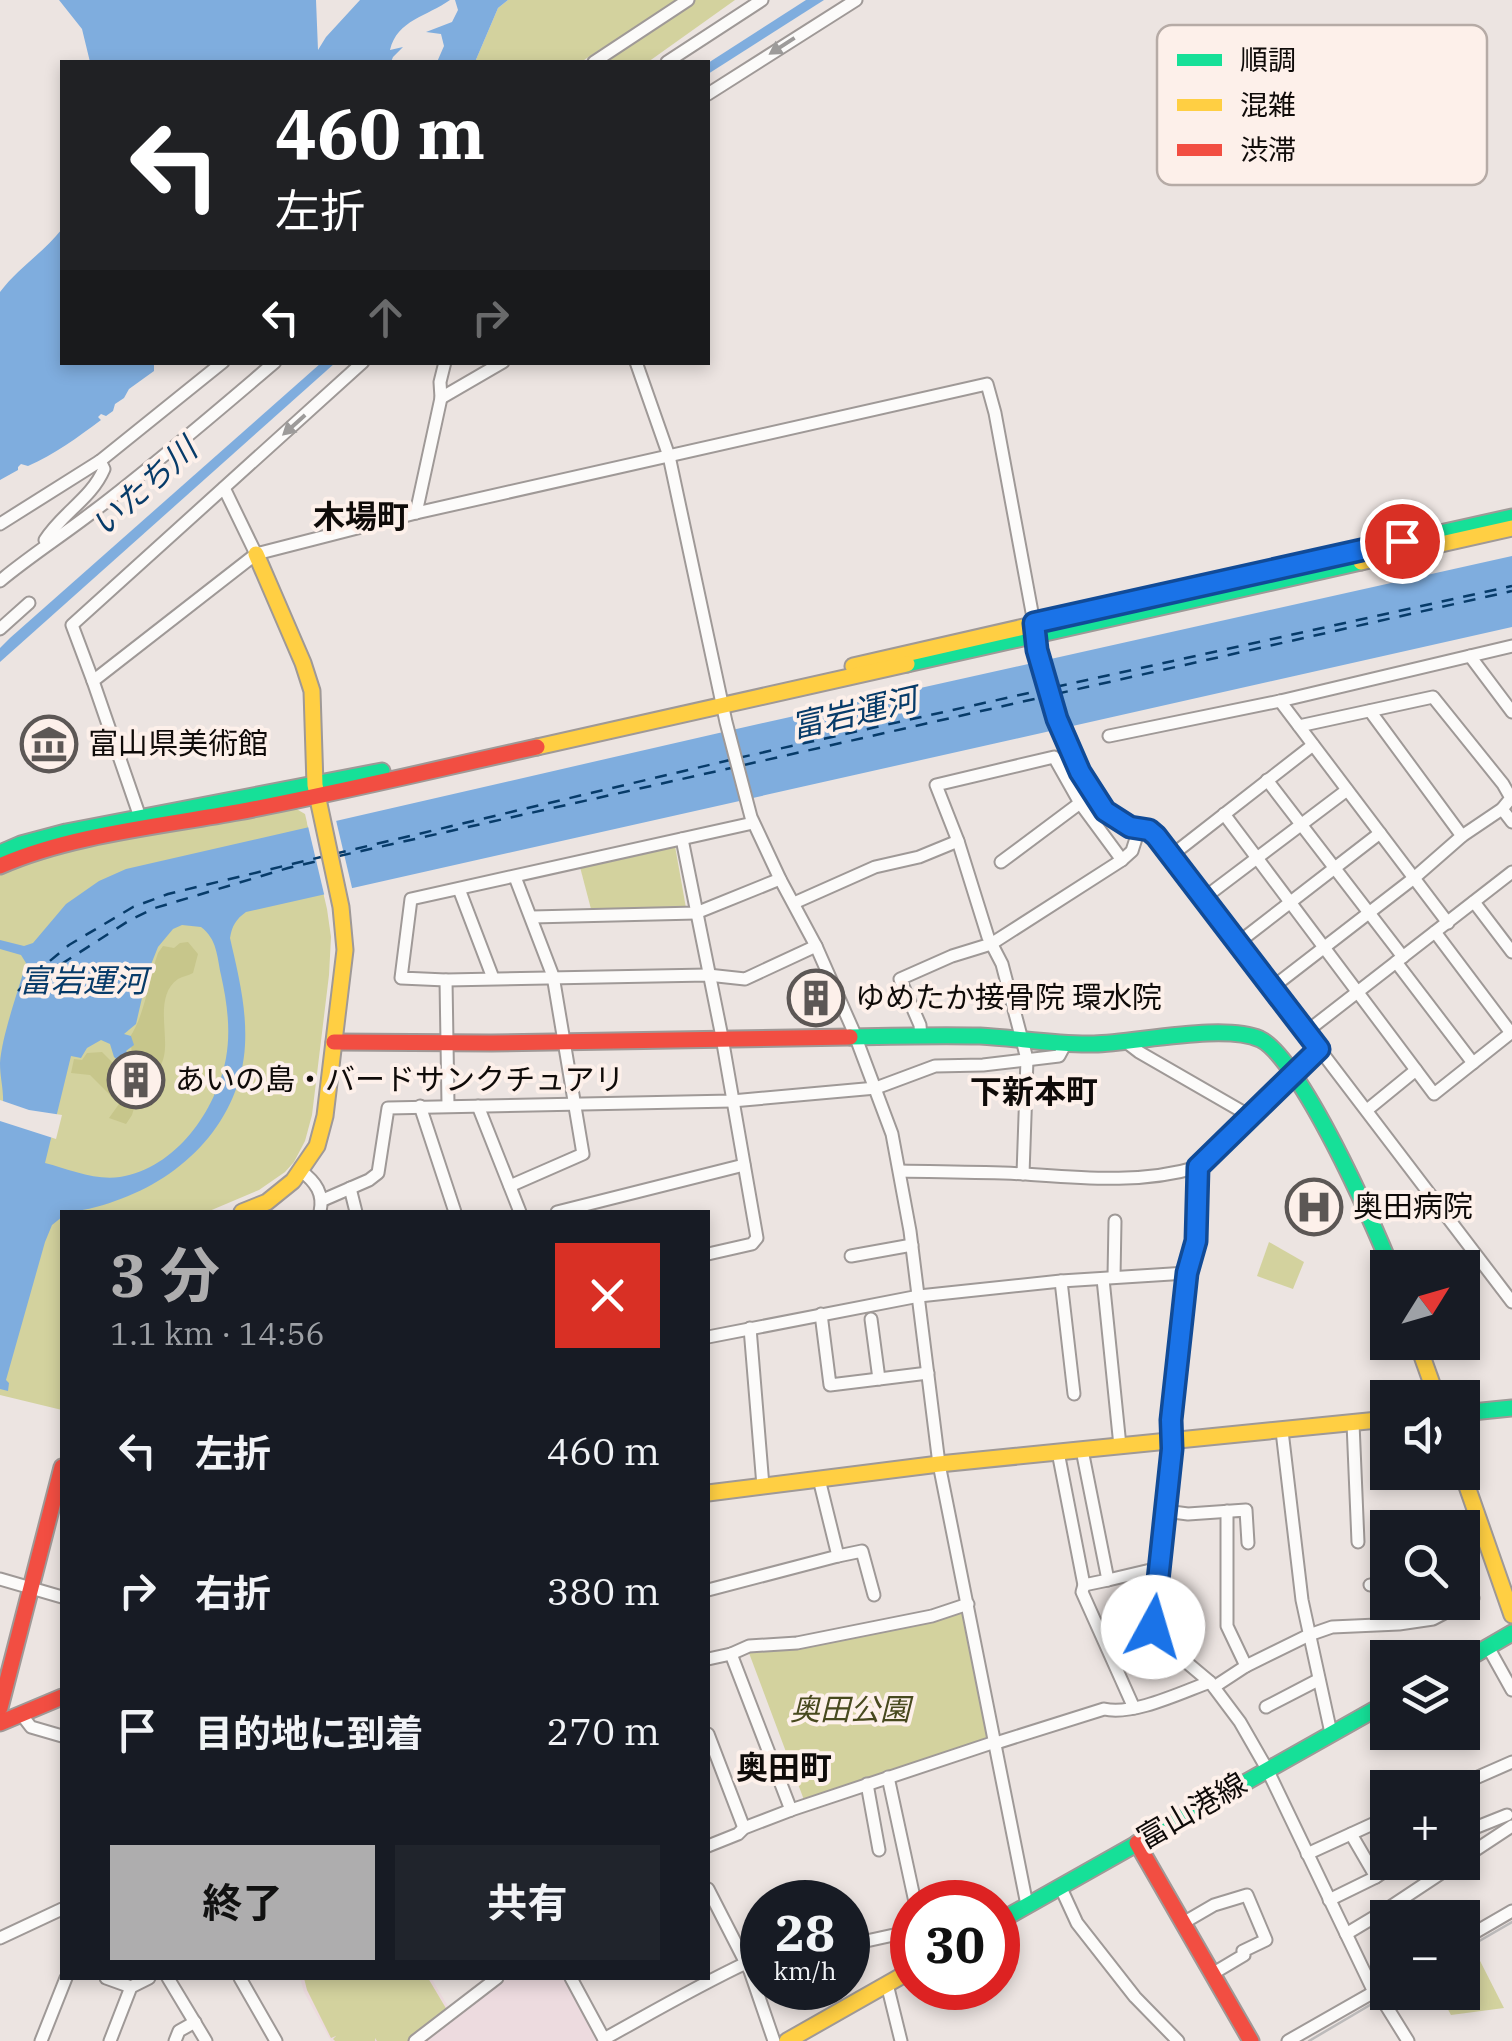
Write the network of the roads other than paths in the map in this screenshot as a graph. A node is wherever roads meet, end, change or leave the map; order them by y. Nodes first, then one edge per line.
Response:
1 (688, 0) edge
2 (762, 0) edge
3 (856, 0) edge
4 (597, 60) edge
5 (670, 60) edge
6 (710, 93) edge
7 (220, 365) edge
8 (271, 365) edge
9 (360, 365) edge
10 (444, 365) edge
11 (498, 365) edge
12 (637, 365) edge
13 (441, 398) junction
14 (669, 456) junction
15 (100, 461) junction
16 (224, 488) junction
17 (416, 513) junction
18 (1512, 517) edge
19 (0, 524) edge
20 (1512, 528) edge
21 (40, 548) junction
22 (256, 554) junction
23 (0, 581) edge
24 (29, 604) dead end
25 (0, 629) edge
26 (1035, 636) junction
27 (1512, 646) edge
28 (1470, 656) junction
29 (93, 681) junction
30 (1280, 701) junction
31 (723, 708) junction
32 (1511, 709) edge
33 (1370, 711) junction
34 (1299, 726) junction
35 (1110, 736) dead end
36 (1313, 745) junction
37 (1268, 780) junction
38 (1507, 780) edge
39 (316, 790) junction
40 (1347, 790) junction
41 (1080, 803) junction
42 (1502, 809) junction
43 (1224, 814) junction
44 (1512, 822) edge
45 (754, 823) junction
46 (142, 824) junction
47 (1301, 824) junction
48 (1139, 829) junction
49 (1380, 833) junction
50 (1156, 836) joint
51 (1462, 836) junction
52 (682, 840) junction
53 (958, 841) junction
54 (0, 853) edge
55 (1172, 854) junction
56 (1257, 858) junction
57 (1122, 860) junction
58 (1001, 862) dead end
59 (0, 866) edge
60 (1335, 868) junction
61 (1511, 874) edge
62 (515, 877) junction
63 (1414, 878) junction
64 (780, 879) junction
65 (460, 889) junction
66 (1204, 898) junction
67 (1290, 902) junction
68 (1474, 902) junction
69 (794, 903) junction
70 (1369, 912) junction
71 (696, 913) junction
72 (532, 916) junction
73 (1448, 922) junction
74 (1435, 932) junction
75 (1239, 942) junction
76 (991, 944) junction
77 (816, 946) junction
78 (1324, 947) junction
79 (1512, 952) edge
80 (1400, 960) junction
81 (708, 975) junction
82 (553, 976) junction
83 (494, 978) junction
84 (446, 980) junction
85 (1272, 987) junction
86 (1358, 992) junction
87 (1306, 1032) junction
88 (1511, 1032) edge
89 (921, 1037) junction
90 (856, 1038) junction
91 (722, 1039) junction
92 (1024, 1040) junction
93 (334, 1042) junction
94 (566, 1042) junction
95 (1126, 1042) junction
96 (446, 1043) junction
97 (1066, 1044) junction
98 (1319, 1049) junction
99 (1027, 1059) junction
100 (1473, 1063) junction
101 (1416, 1070) junction
102 (1292, 1074) junction
103 (876, 1088) junction
104 (732, 1102) junction
105 (576, 1104) junction
106 (420, 1106) junction
107 (448, 1106) junction
108 (478, 1106) junction
109 (1366, 1110) junction
110 (1250, 1116) junction
111 (744, 1166) junction
112 (1198, 1167) junction
113 (301, 1171) junction
114 (900, 1171) junction
115 (1022, 1174) junction
116 (510, 1186) junction
117 (350, 1188) junction
118 (322, 1206) edge
119 (602, 1207) edge
120 (247, 1210) edge
121 (356, 1210) edge
122 (454, 1210) edge
123 (519, 1210) edge
124 (576, 1210) edge
125 (1116, 1221) dead end
126 (912, 1246) junction
127 (1383, 1250) edge
128 (710, 1254) edge
129 (851, 1256) dead end
130 (1187, 1273) junction
131 (1108, 1278) junction
132 (1062, 1281) junction
133 (919, 1296) junction
134 (1512, 1302) edge
135 (821, 1314) junction
136 (870, 1319) dead end
137 (750, 1328) junction
138 (710, 1337) edge
139 (928, 1373) junction
140 (879, 1380) junction
141 (1074, 1394) dead end
142 (1512, 1408) edge
143 (1480, 1411) edge
144 (1370, 1422) edge
145 (1353, 1423) junction
146 (1282, 1432) junction
147 (1172, 1441) junction
148 (1120, 1446) junction
149 (1082, 1450) junction
150 (1058, 1452) junction
151 (939, 1464) junction
152 (60, 1476) edge
153 (819, 1479) junction
154 (762, 1486) junction
155 (1468, 1490) edge
156 (710, 1492) edge
157 (1166, 1511) junction
158 (1227, 1511) junction
159 (1358, 1542) dead end
160 (1248, 1543) dead end
161 (838, 1556) junction
162 (1160, 1568) junction
163 (0, 1580) edge
164 (1108, 1580) junction
165 (1084, 1586) junction
166 (30, 1588) junction
167 (710, 1589) edge
168 (874, 1595) dead end
169 (60, 1596) edge
170 (968, 1604) junction
171 (1512, 1615) edge
172 (1426, 1620) edge
173 (1512, 1634) edge
174 (1309, 1635) junction
175 (1488, 1647) junction
176 (1480, 1652) edge
177 (731, 1654) junction
178 (710, 1659) edge
179 (1246, 1666) junction
180 (1318, 1680) junction
181 (1212, 1685) junction
182 (1512, 1690) edge
183 (60, 1698) edge
184 (0, 1708) edge
185 (1134, 1708) junction
186 (1266, 1708) dead end
187 (1370, 1712) edge
188 (21, 1714) junction
189 (0, 1723) edge
190 (1330, 1734) junction
191 (60, 1735) edge
192 (710, 1739) edge
193 (996, 1742) junction
194 (1512, 1762) edge
195 (1267, 1769) junction
196 (1480, 1776) edge
197 (888, 1777) junction
198 (867, 1784) junction
199 (790, 1810) junction
200 (1511, 1820) edge
201 (1370, 1826) edge
202 (744, 1828) junction
203 (1480, 1828) edge
204 (1352, 1834) junction
205 (1136, 1843) junction
206 (710, 1845) edge
207 (1480, 1845) edge
208 (879, 1850) dead end
209 (1307, 1854) junction
210 (1370, 1866) edge
211 (1370, 1879) edge
212 (910, 1880) edge
213 (1432, 1880) edge
214 (1060, 1886) junction
215 (710, 1893) edge
216 (1329, 1900) junction
217 (1028, 1905) junction
218 (60, 1910) edge
219 (1020, 1910) edge
220 (1512, 1911) edge
221 (1183, 1923) junction
222 (1480, 1930) edge
223 (1346, 1934) junction
224 (0, 1938) edge
225 (740, 1945) edge
226 (740, 1972) edge
227 (1212, 1974) junction
228 (65, 1980) edge
229 (112, 1980) edge
230 (145, 1980) edge
231 (169, 1980) edge
232 (241, 1980) edge
233 (494, 1980) edge
234 (572, 1980) edge
235 (888, 1984) joint
236 (1370, 1984) edge
237 (131, 1987) junction
238 (1370, 1994) edge
239 (765, 2010) edge
240 (1389, 2010) edge
241 (195, 2022) junction
242 (273, 2040) edge
243 (604, 2040) edge
244 (41, 2041) edge
245 (110, 2041) edge
246 (175, 2041) edge
247 (206, 2041) edge
248 (415, 2041) edge
249 (774, 2041) edge
250 (787, 2041) edge
251 (901, 2041) edge
252 (1178, 2041) edge
253 (1251, 2041) edge
254 (1288, 2041) edge
255 (1408, 2041) edge

1 - 4 street
2 - 5 street
3 -> 6 street
7 - 15 street
8 - 21 street
9 -> 16 street
10 - 13 street
11 - 13 street
12 - 14 street
13 - 17 street
14 - 17 street
14 - 26 street
14 - 31 street
15 - 19 street
15 - 21 street
16 - 22 street
16 - 29 street
17 - 22 street
18 - 26 street
20 - 26 street
21 - 23 street
22 - 29 street
22 - 39 street
24 - 25 street
26 - 31 street
26 - 48 street
27 - 28 street
28 - 30 street
28 - 32 street
29 - 46 street
30 - 34 street
30 - 35 street
31 - 39 street
31 - 45 street
33 - 34 street
33 - 38 street
33 - 51 street
34 - 36 street
36 - 37 street
36 - 40 street
37 - 43 street
37 - 47 street
38 - 42 street
39 - 46 street
39 - 93 street
40 - 47 street
40 - 49 street
41 - 53 street
41 - 57 street
41 - 58 street
42 - 44 street
42 - 51 street
43 - 55 street
43 - 56 street
45 - 52 street
45 - 64 street
46 - 54 street
46 - 59 street
47 - 56 street
47 - 60 street
48 - 50 street
48 - 57 street
49 - 60 street
49 - 63 street
50 - 55 street
51 - 63 street
52 - 62 street
52 - 71 street
53 - 69 street
53 - 76 street
55 - 66 street
56 - 66 street
56 - 67 street
57 - 76 street
60 - 67 street
60 - 70 street
61 - 68 street
62 - 65 street
62 - 72 street
63 - 70 street
63 - 73 street
64 - 69 street
64 - 71 street
65 - 83 street
65 - 84 street
66 - 75 street
67 - 75 street
67 - 78 street
68 - 73 street
68 - 79 street
69 - 77 street
70 - 78 street
70 - 80 street
71 - 72 street
71 - 81 street
72 - 82 street
73 - 74 street
74 - 80 street
74 - 88 street
75 - 85 street
76 - 89 street
76 - 92 street
77 - 81 street
77 - 90 street
78 - 85 street
78 - 86 street
80 - 86 street
80 - 100 street
81 - 82 street
81 - 91 street
82 - 83 street
82 - 94 street
83 - 84 street
84 - 96 street
85 - 87 street
86 - 87 street
86 - 101 street
87 - 98 street
88 - 100 street
89 - 90 street
89 - 92 street
90 - 91 street
90 - 103 street
91 - 94 street
91 - 104 street
92 - 97 street
92 - 99 street
93 - 96 street
93 - 113 street
94 - 96 street
94 - 105 street
95 - 97 street
95 - 102 street
95 - 110 street
96 - 107 street
97 - 99 street
98 - 102 street
98 - 109 street
99 - 103 street
99 - 115 street
100 - 101 street
101 - 109 street
102 - 110 street
102 - 127 street
103 - 104 street
103 - 114 street
104 - 105 street
104 - 111 street
105 - 108 street
105 - 116 street
106 - 107 street
106 - 117 street
106 - 122 street
107 - 108 street
108 - 116 street
109 - 134 street
110 - 112 street
111 - 119 street
111 - 128 street
112 - 115 street
112 - 130 street
113 - 118 street
113 - 120 street
114 - 115 street
114 - 126 street
116 - 123 street
117 - 118 street
117 - 121 street
119 - 124 street
125 - 131 street
126 - 129 street
126 - 133 street
130 - 131 street
130 - 147 street
131 - 132 street
131 - 148 street
132 - 133 street
132 - 141 street
133 - 135 street
133 - 139 street
135 - 137 street
135 - 140 street
136 - 140 street
137 - 138 street
137 - 154 street
139 - 140 street
139 - 151 street
142 - 143 street
144 - 145 street
145 - 146 street
145 - 159 street
146 - 147 street
146 - 174 street
147 - 148 street
147 - 157 street
148 - 149 street
149 - 150 street
149 - 164 street
150 - 151 street
150 - 165 street
151 - 153 street
151 - 170 street
152 - 166 street
153 - 154 street
153 - 161 street
154 - 156 street
155 - 171 street
157 - 158 street
157 - 162 street
158 - 160 street
158 - 179 street
161 - 167 street
161 - 168 street
162 - 164 street
162 - 181 street
163 - 166 street
164 - 165 street
165 - 185 street
166 - 169 street
166 - 184 street
170 - 177 street
170 - 193 street
172 - 174 street
173 - 175 street
174 - 179 street
174 - 180 street
175 - 176 street
175 - 182 street
177 - 178 street
177 - 199 street
179 - 181 street
180 - 186 street
180 - 190 street
181 - 185 street
181 - 195 street
183 - 188 street
185 - 193 street
187 - 190 street, 富山港線
188 - 189 street
188 - 191 street
190 - 195 street, 富山港線
192 - 202 street
193 - 197 street
193 - 217 street
194 - 196 street
195 - 205 street, 富山港線
195 - 209 street
197 - 198 street
197 - 212 street
198 - 199 street
198 - 208 street
199 - 202 street
200 - 203 street
200 - 207 street
201 - 204 street
202 - 206 street
204 - 209 street
204 - 210 street
205 - 214 street, 富山港線
205 - 221 street
209 - 216 street
211 - 216 street
213 - 223 street
214 - 217 street, 富山港線
214 - 252 street
215 - 225 street
216 - 223 street
217 - 219 street, 富山港線
218 - 224 street
220 - 222 street
221 - 227 street
221 - 227 street
223 - 236 street
226 - 243 street
227 - 253 street
228 - 244 street
229 - 237 street
230 - 237 street
231 - 241 street
232 - 242 street
233 - 248 street
234 - 243 street
235 - 250 street
235 - 251 street
237 - 245 street
238 - 254 street
239 - 249 street
240 - 255 street
241 - 246 street
241 - 247 street

